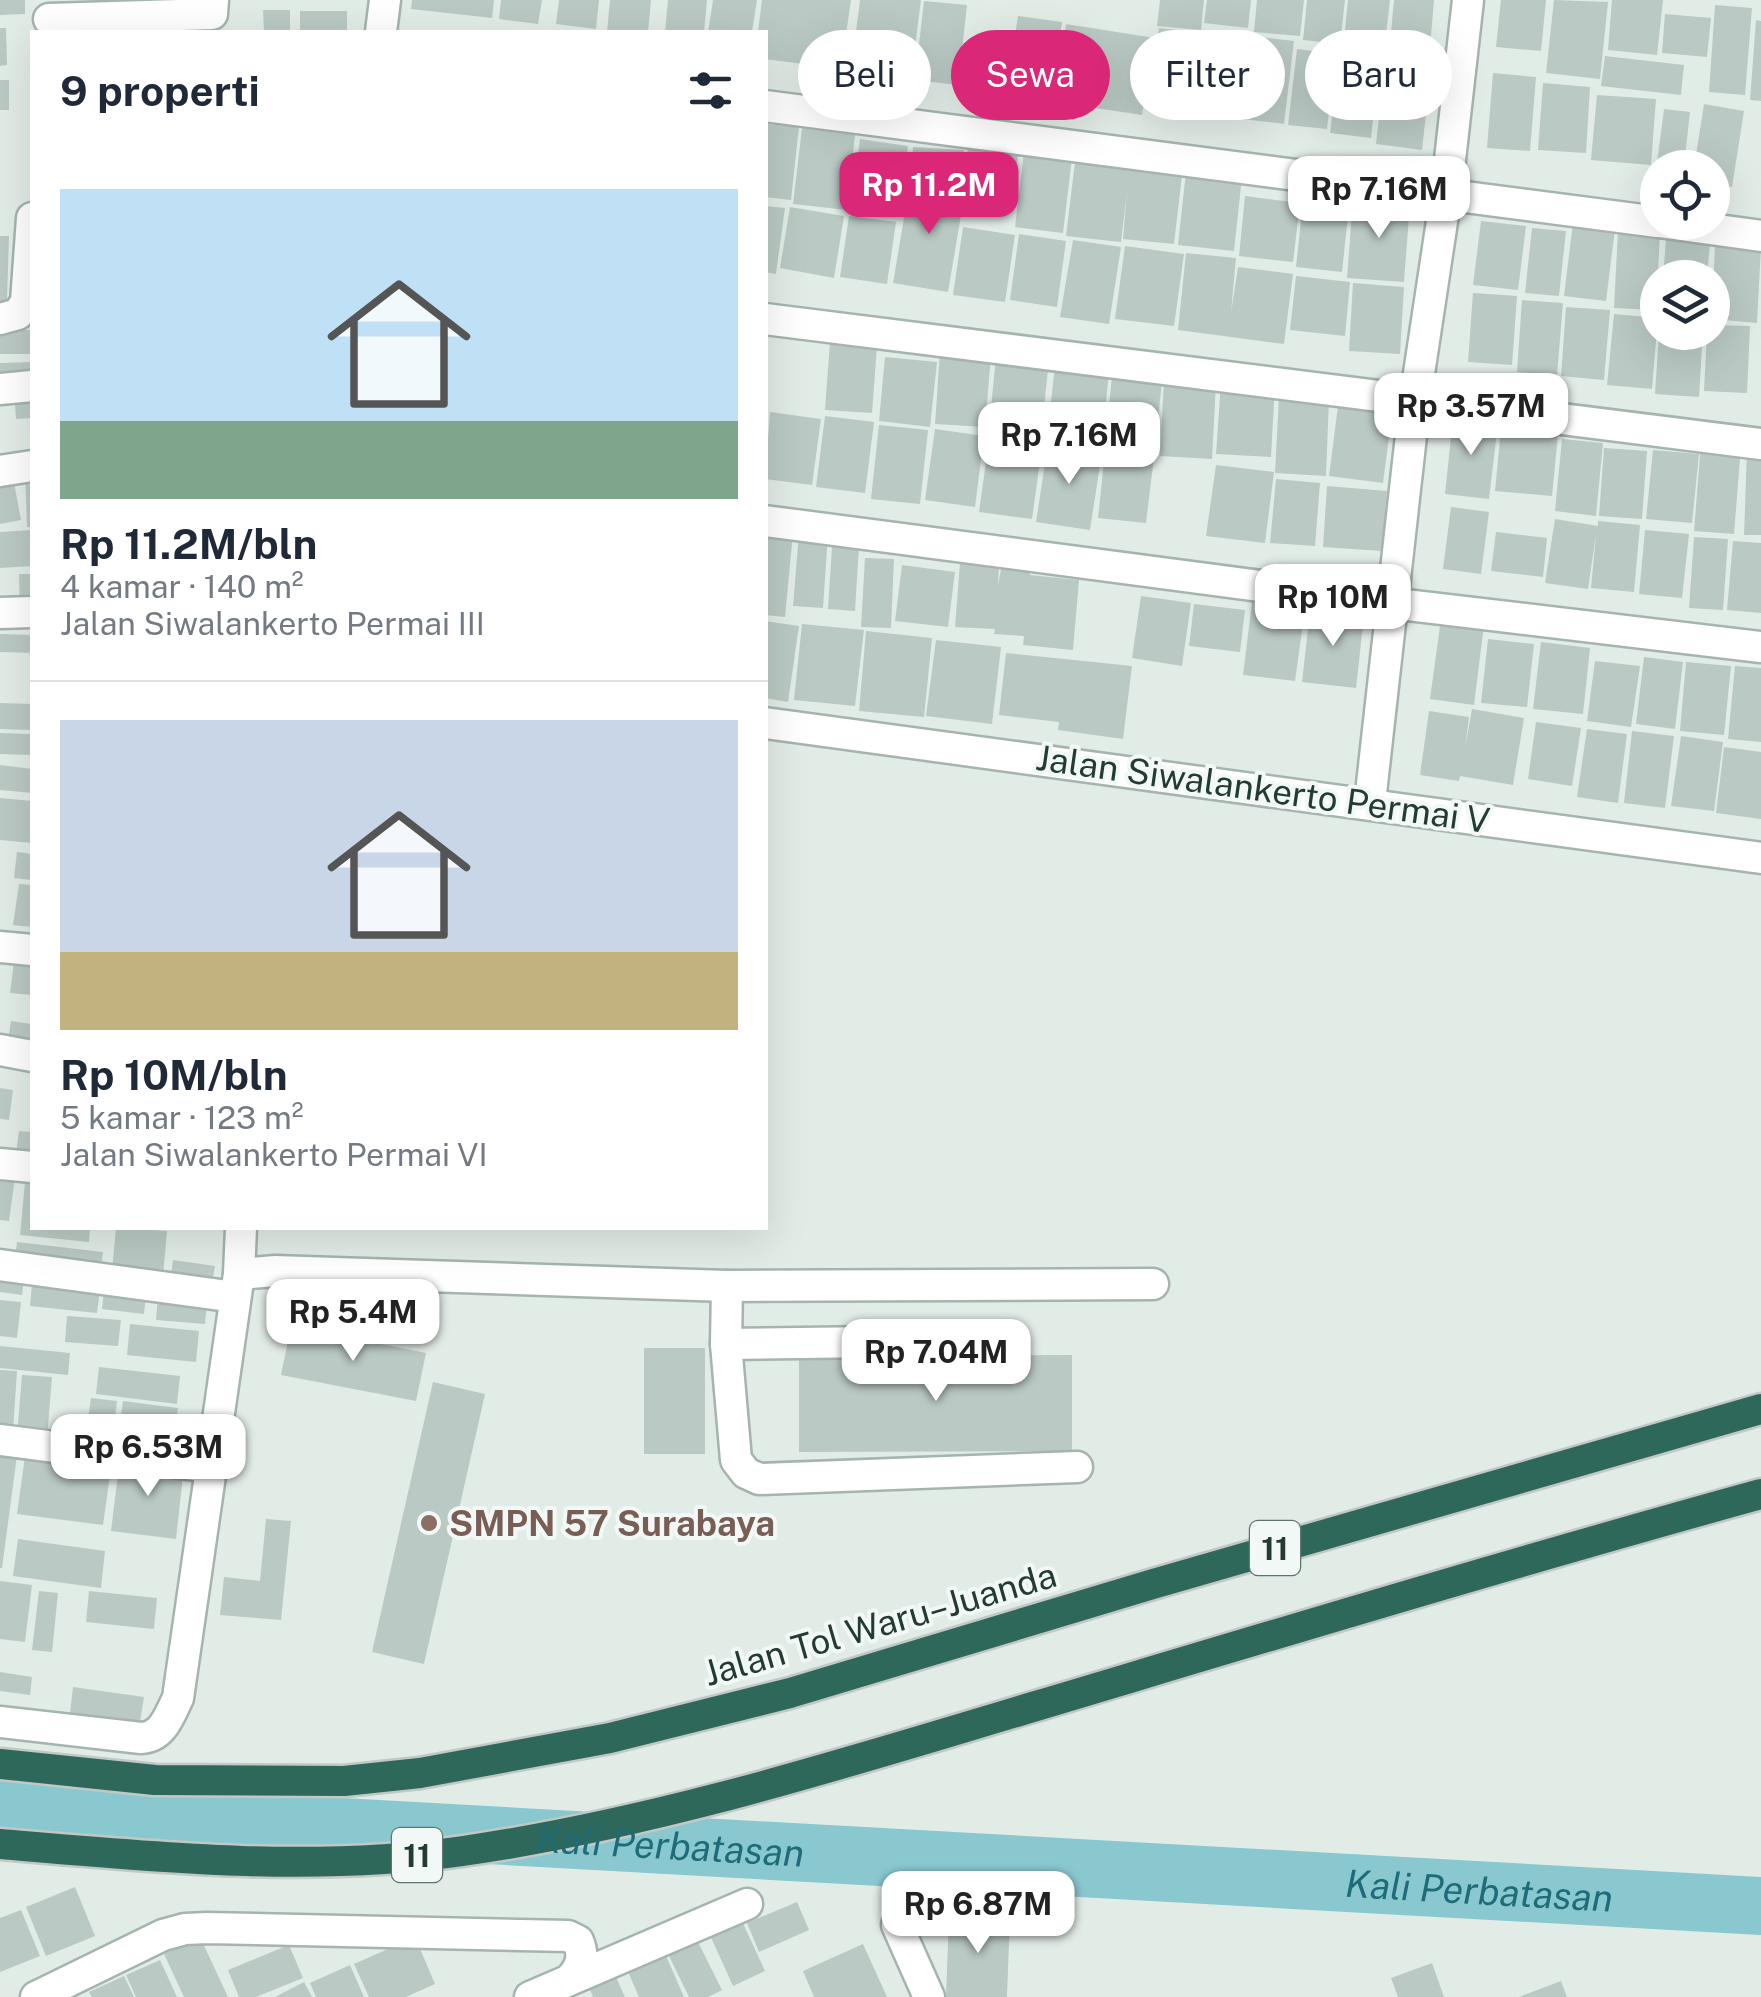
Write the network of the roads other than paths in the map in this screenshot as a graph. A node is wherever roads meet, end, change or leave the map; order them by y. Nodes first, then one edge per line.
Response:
1 (213, 0) edge
2 (386, 0) edge
3 (1468, 0) edge
4 (49, 17) edge
5 (381, 30) edge
6 (768, 106) edge
7 (1446, 195) junction
8 (1640, 220) edge
9 (1730, 232) edge
10 (1761, 236) edge
11 (30, 246) edge
12 (0, 319) edge
13 (768, 319) edge
14 (30, 386) edge
15 (0, 389) edge
16 (1415, 400) junction
17 (1761, 444) edge
18 (30, 466) edge
19 (0, 470) edge
20 (768, 521) edge
21 (1390, 604) junction
22 (30, 612) edge
23 (0, 613) edge
24 (1761, 648) edge
25 (768, 722) edge
26 (1370, 802) junction
27 (1761, 858) edge
28 (0, 947) edge
29 (30, 950) edge
30 (0, 1050) edge
31 (30, 1056) edge
32 (0, 1164) edge
33 (30, 1167) edge
34 (242, 1230) edge
35 (0, 1265) edge
36 (1152, 1284) dead end
37 (237, 1286) junction
38 (727, 1286) junction
39 (952, 1341) dead end
40 (726, 1344) junction
41 (1761, 1409) edge
42 (0, 1440) edge
43 (211, 1467) junction
44 (1077, 1467) dead end
45 (1761, 1494) edge
46 (0, 1722) edge
47 (0, 1764) edge
48 (0, 1844) edge
49 (747, 1904) dead end
50 (897, 1925) dead end
51 (572, 1978) junction
52 (36, 1997) edge
53 (530, 1997) edge
54 (928, 1997) edge

1 - 4 street
2 - 5 street
3 - 7 street
6 - 7 street
7 - 8 street
7 - 16 street
9 - 10 street
11 - 12 street
13 - 16 street
14 - 15 street
16 - 17 street
16 - 21 street
18 - 19 street
20 - 21 street
21 - 24 street
21 - 26 street
22 - 23 street
25 - 26 street, Jalan Siwalankerto Permai V
26 - 27 street, Jalan Siwalankerto Permai V
28 - 29 street
30 - 31 street
32 - 33 street
34 - 37 street
35 - 37 street
36 - 38 street
37 - 38 street
37 - 43 street
38 - 40 street
39 - 40 street
40 - 44 street
41 - 47 highway, Jalan Tol Waru–Juanda / 11
42 - 43 street
43 - 46 street
45 - 48 highway, 11
49 - 51 street
50 - 54 street
51 - 52 street
51 - 53 street

